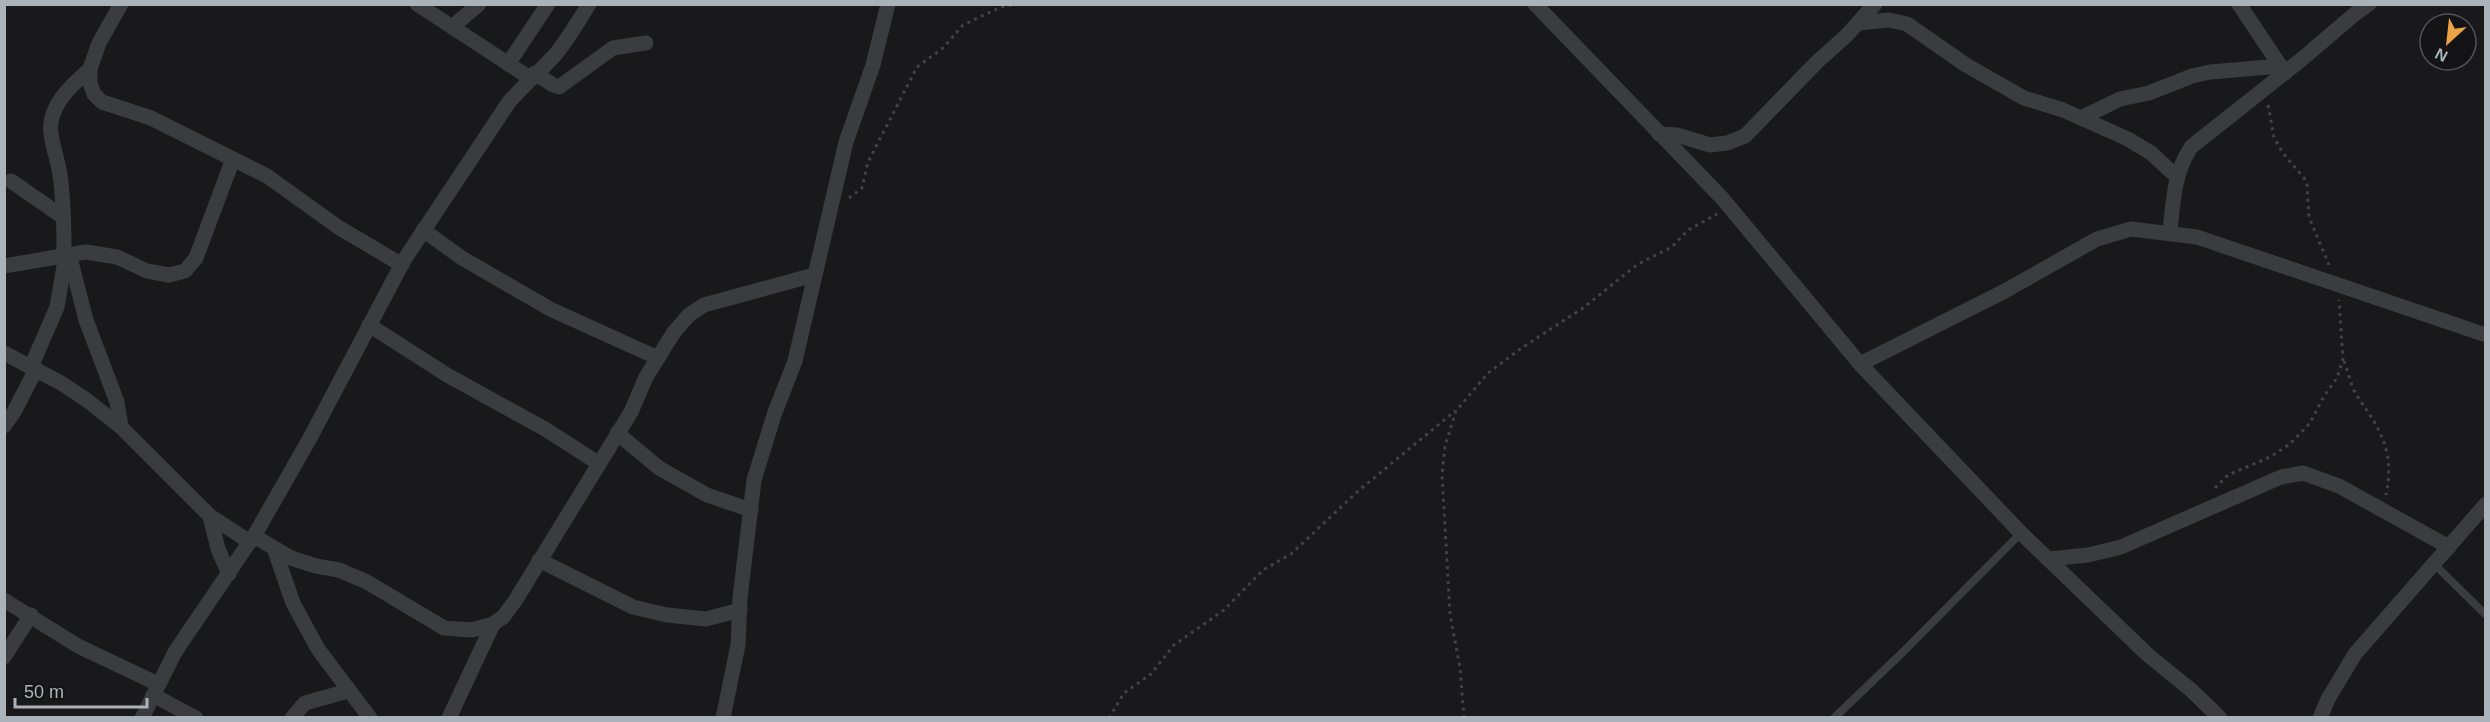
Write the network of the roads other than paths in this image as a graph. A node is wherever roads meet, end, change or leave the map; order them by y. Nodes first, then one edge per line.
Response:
1 (121, 4) edge
2 (417, 4) edge
3 (479, 4) edge
4 (548, 4) edge
5 (589, 4) edge
6 (888, 4) edge
7 (1535, 4) edge
8 (1875, 4) edge
9 (2239, 4) edge
10 (2369, 4) edge
11 (1859, 23) junction
12 (452, 27) junction
13 (646, 43) dead end
14 (508, 64) junction
15 (90, 69) junction
16 (2283, 69) junction
17 (532, 76) junction
18 (2081, 118) junction
19 (1659, 134) junction
20 (233, 159) junction
21 (2177, 177) junction
22 (10, 181) dead end
23 (63, 217) junction
24 (423, 230) junction
25 (2170, 232) junction
26 (67, 255) junction
27 (402, 265) junction
28 (4, 266) edge
29 (814, 275) junction
30 (369, 325) junction
31 (2486, 335) edge
32 (4, 353) edge
33 (658, 358) junction
34 (1860, 364) junction
35 (34, 368) junction
36 (4, 426) edge
37 (121, 427) junction
38 (617, 433) junction
39 (598, 463) junction
40 (2486, 504) edge
41 (751, 510) junction
42 (210, 516) junction
43 (2021, 533) junction
44 (252, 539) junction
45 (2449, 547) junction
46 (274, 548) junction
47 (2048, 559) junction
48 (539, 560) junction
49 (2434, 564) junction
50 (229, 574) junction
51 (4, 600) edge
52 (740, 610) junction
53 (31, 615) junction
54 (2486, 615) edge
55 (493, 624) junction
56 (4, 657) edge
57 (155, 690) junction
58 (348, 691) junction
59 (142, 717) edge
60 (196, 717) edge
61 (292, 717) edge
62 (370, 717) edge
63 (449, 717) edge
64 (723, 717) edge
65 (1834, 717) edge
66 (2220, 717) edge
67 (2320, 717) edge

1 - 15 street
2 - 12 street
3 - 12 street
4 - 14 street
5 - 17 street
6 - 29 street
7 - 19 street
8 - 11 street
9 - 16 street
10 - 16 street
11 - 18 street
11 - 19 street
12 - 14 street
13 - 17 street
14 - 17 street
15 - 20 street
15 - 23 street
16 - 18 street
16 - 21 street
17 - 24 street
18 - 21 street
19 - 34 street
20 - 26 street
20 - 27 street
21 - 25 street
22 - 23 street
23 - 26 street
24 - 27 street
24 - 33 street
25 - 31 street
25 - 34 street
26 - 28 street
26 - 35 street
26 - 37 street
27 - 30 street
29 - 33 street
29 - 41 street
30 - 39 street
30 - 44 street
32 - 35 street
33 - 38 street
34 - 43 street
35 - 36 street
35 - 37 street
37 - 42 street
38 - 39 street
38 - 41 street
39 - 48 street
40 - 45 street
41 - 52 street
42 - 44 street
42 - 50 street
43 - 47 street
43 - 65 lane
44 - 46 street
44 - 50 street
45 - 47 street
45 - 49 street
46 - 55 street
46 - 58 street
47 - 66 street
48 - 52 street
48 - 55 street
49 - 54 lane
49 - 67 street
50 - 57 street
51 - 53 street
52 - 64 street
53 - 56 street
53 - 57 street
55 - 63 street
57 - 59 street
57 - 60 street
58 - 61 street
58 - 62 street

